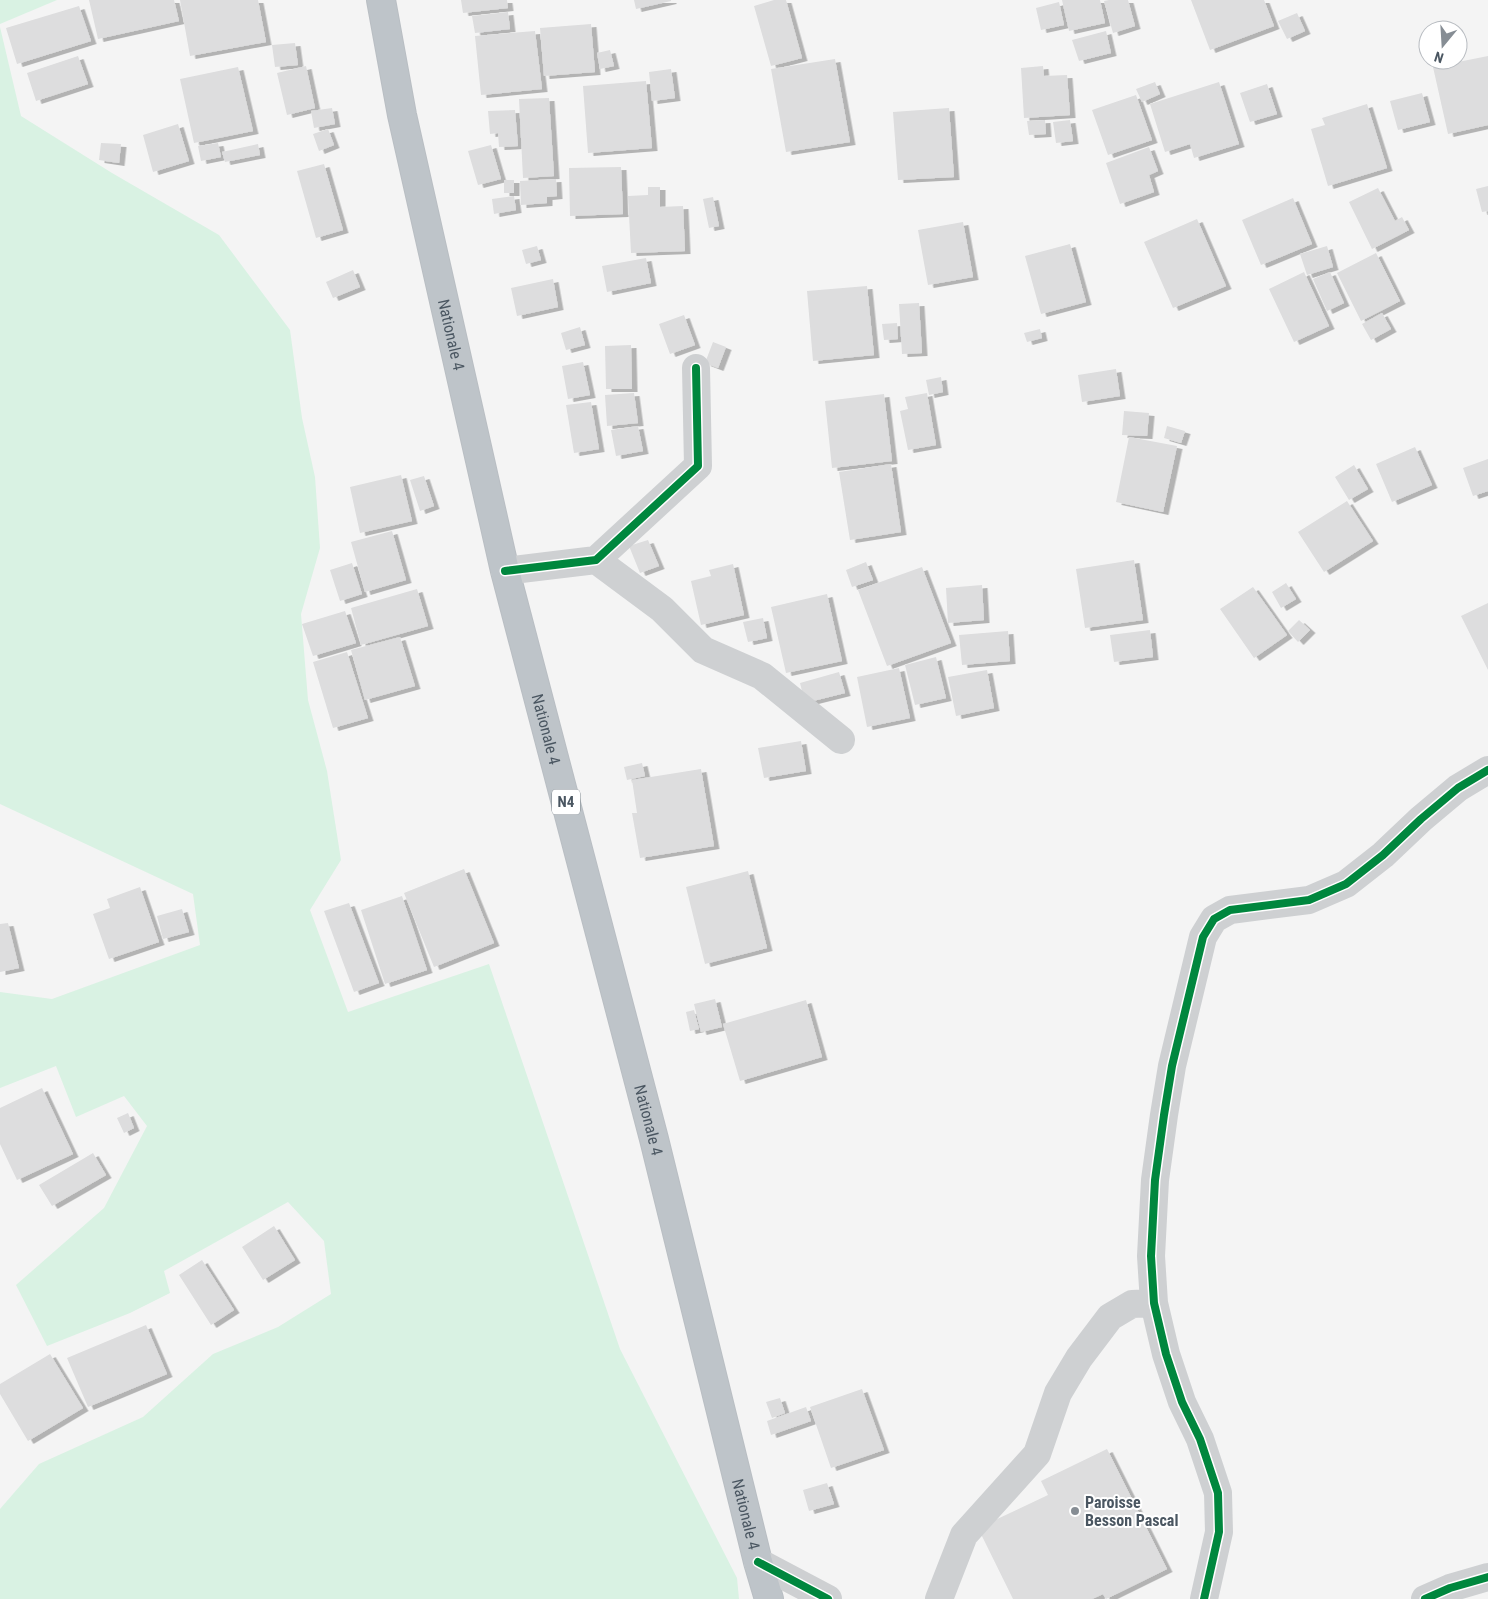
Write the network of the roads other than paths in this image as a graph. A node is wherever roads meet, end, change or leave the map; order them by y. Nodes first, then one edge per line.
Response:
1 (381, 0) edge
2 (696, 368) dead end
3 (596, 560) junction
4 (505, 571) junction
5 (841, 740) dead end
6 (1488, 770) edge
7 (1154, 1303) junction
8 (758, 1562) junction
9 (1488, 1578) edge
10 (769, 1599) edge
11 (828, 1599) edge
12 (939, 1599) edge
13 (1204, 1599) edge
14 (1425, 1599) edge

1 - 4 highway, Nationale 4 / N4
2 - 3 street
3 - 4 street
3 - 5 street
4 - 8 highway, Nationale 4 / N4
6 - 7 street
7 - 12 street
7 - 13 street
8 - 10 highway, Nationale 4 / N4
8 - 11 street
9 - 14 street

